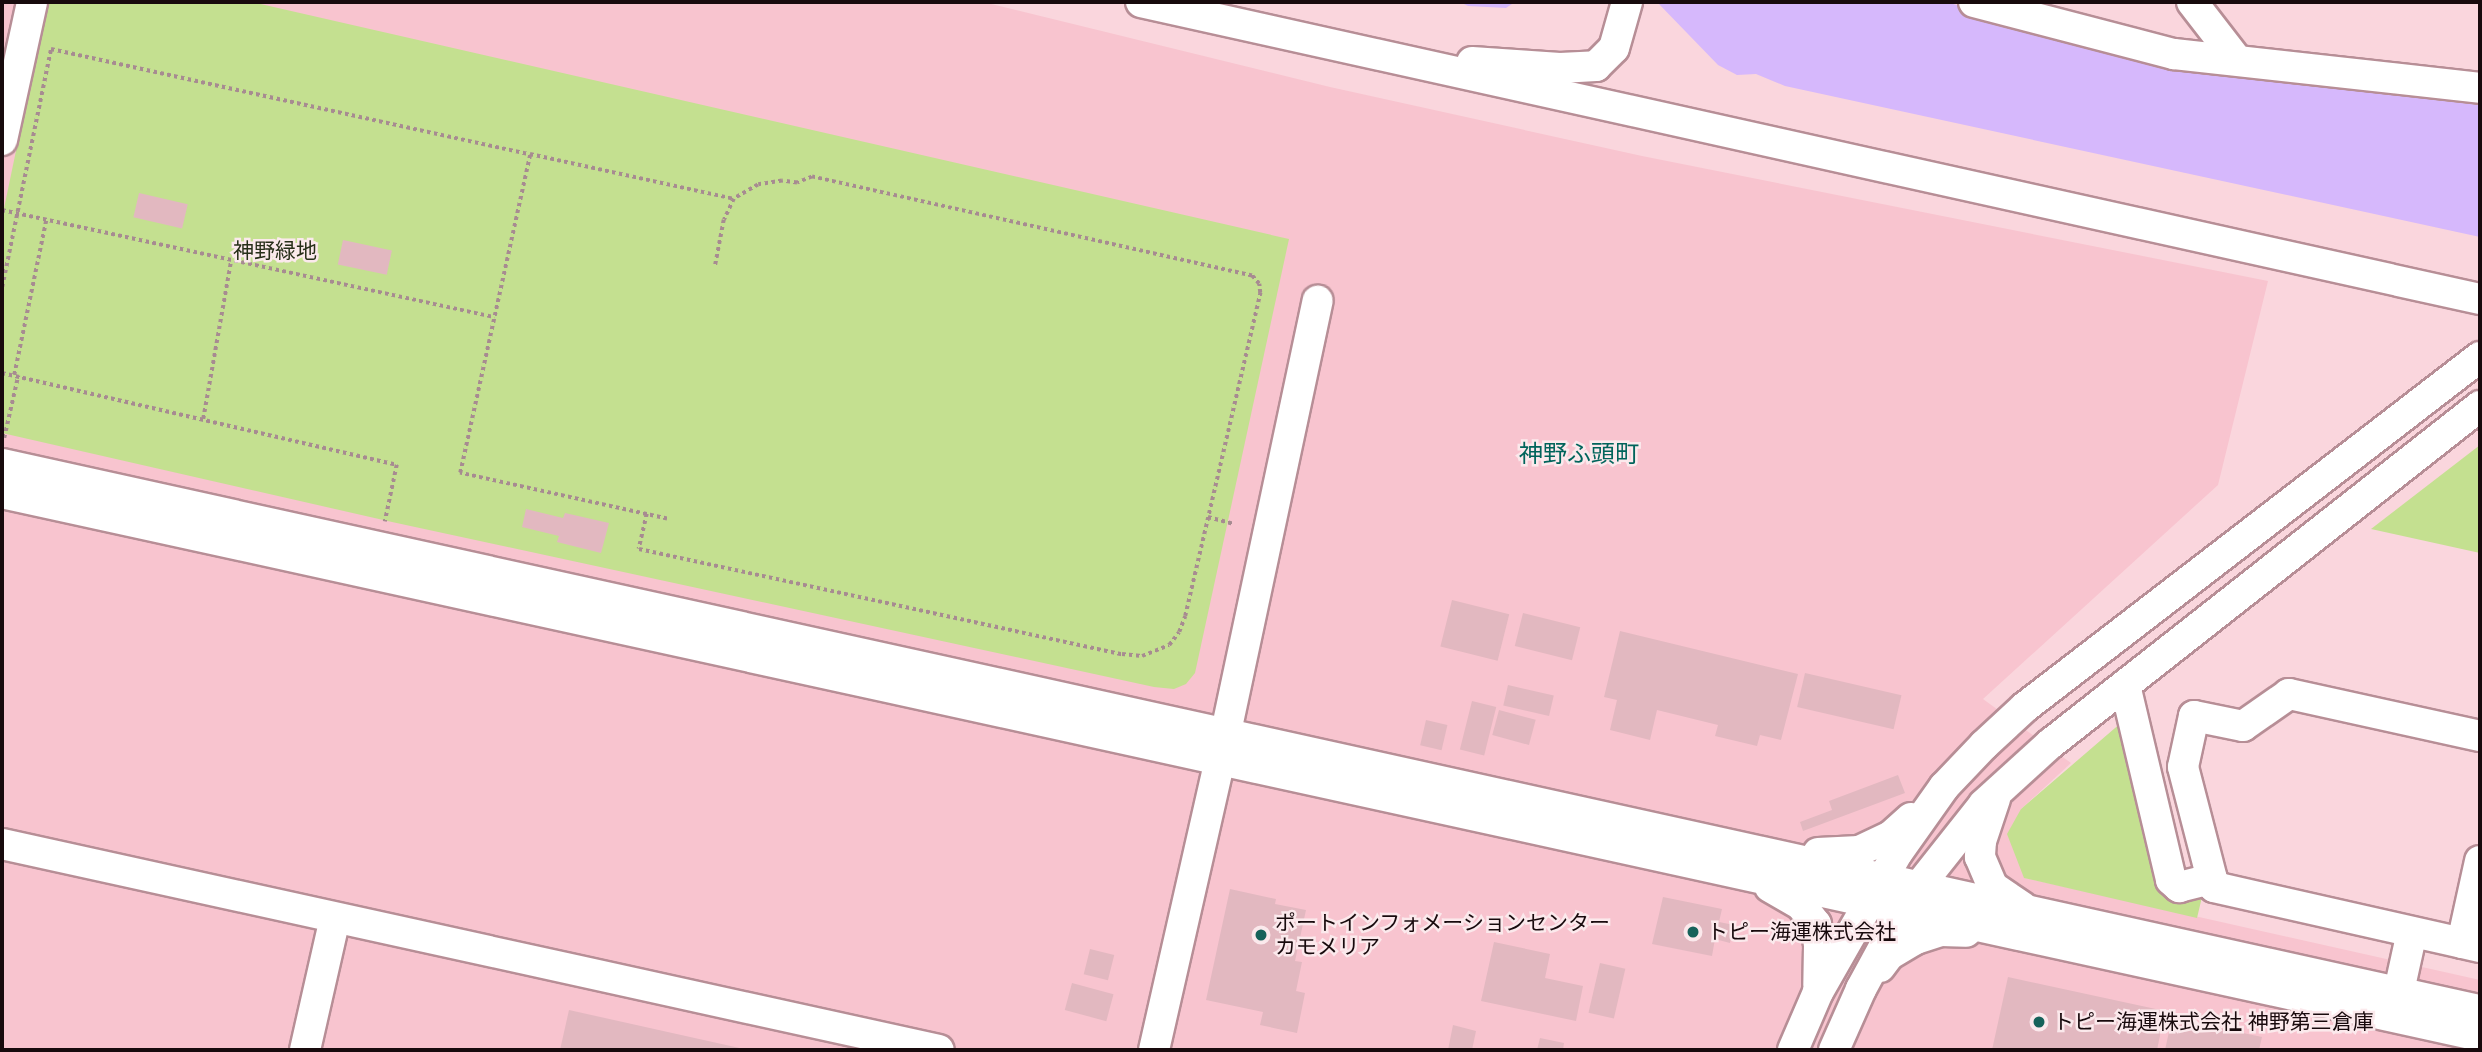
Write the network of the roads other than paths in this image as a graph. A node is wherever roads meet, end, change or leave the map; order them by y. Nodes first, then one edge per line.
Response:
1 (32, 2) edge
2 (1141, 2) edge
3 (1627, 2) edge
4 (1974, 2) edge
5 (2192, 2) edge
6 (2236, 59) junction
7 (1398, 60) junction
8 (2480, 88) edge
9 (2, 140) edge
10 (2480, 299) edge
11 (1318, 301) dead end
12 (2478, 360) edge
13 (2480, 406) edge
14 (3, 451) edge
15 (2, 492) edge
16 (2125, 685) junction
17 (2480, 736) edge
18 (1223, 746) junction
19 (1944, 787) junction
20 (1999, 789) junction
21 (2, 844) edge
22 (1750, 861) junction
23 (2480, 861) edge
24 (2211, 879) junction
25 (1877, 889) junction
26 (1911, 897) junction
27 (335, 918) junction
28 (2034, 925) junction
29 (2412, 932) junction
30 (2471, 945) edge
31 (1861, 989) junction
32 (2399, 991) junction
33 (1818, 992) junction
34 (2480, 1010) edge
35 (2480, 1036) edge
36 (305, 1050) edge
37 (939, 1050) edge
38 (1154, 1050) edge
39 (1793, 1050) edge
40 (1834, 1050) edge

1 - 9 street
2 - 7 street
3 - 7 street
4 - 6 street
5 - 6 street
6 - 8 street
7 - 10 street
11 - 18 street
12 - 19 street
13 - 16 street
14 - 18 street
15 - 18 street
16 - 20 street
16 - 24 street
17 - 24 street
18 - 22 street
18 - 38 street
19 - 22 street
19 - 25 street
20 - 26 street
20 - 28 street
21 - 27 street
22 - 25 street
22 - 33 street
23 - 30 street
24 - 29 street
25 - 26 street
25 - 33 street
26 - 28 street
26 - 31 street
27 - 36 street
27 - 37 street
28 - 31 street
28 - 32 street
28 - 35 street
29 - 30 street
29 - 32 street
31 - 40 street
32 - 34 street
33 - 39 street

